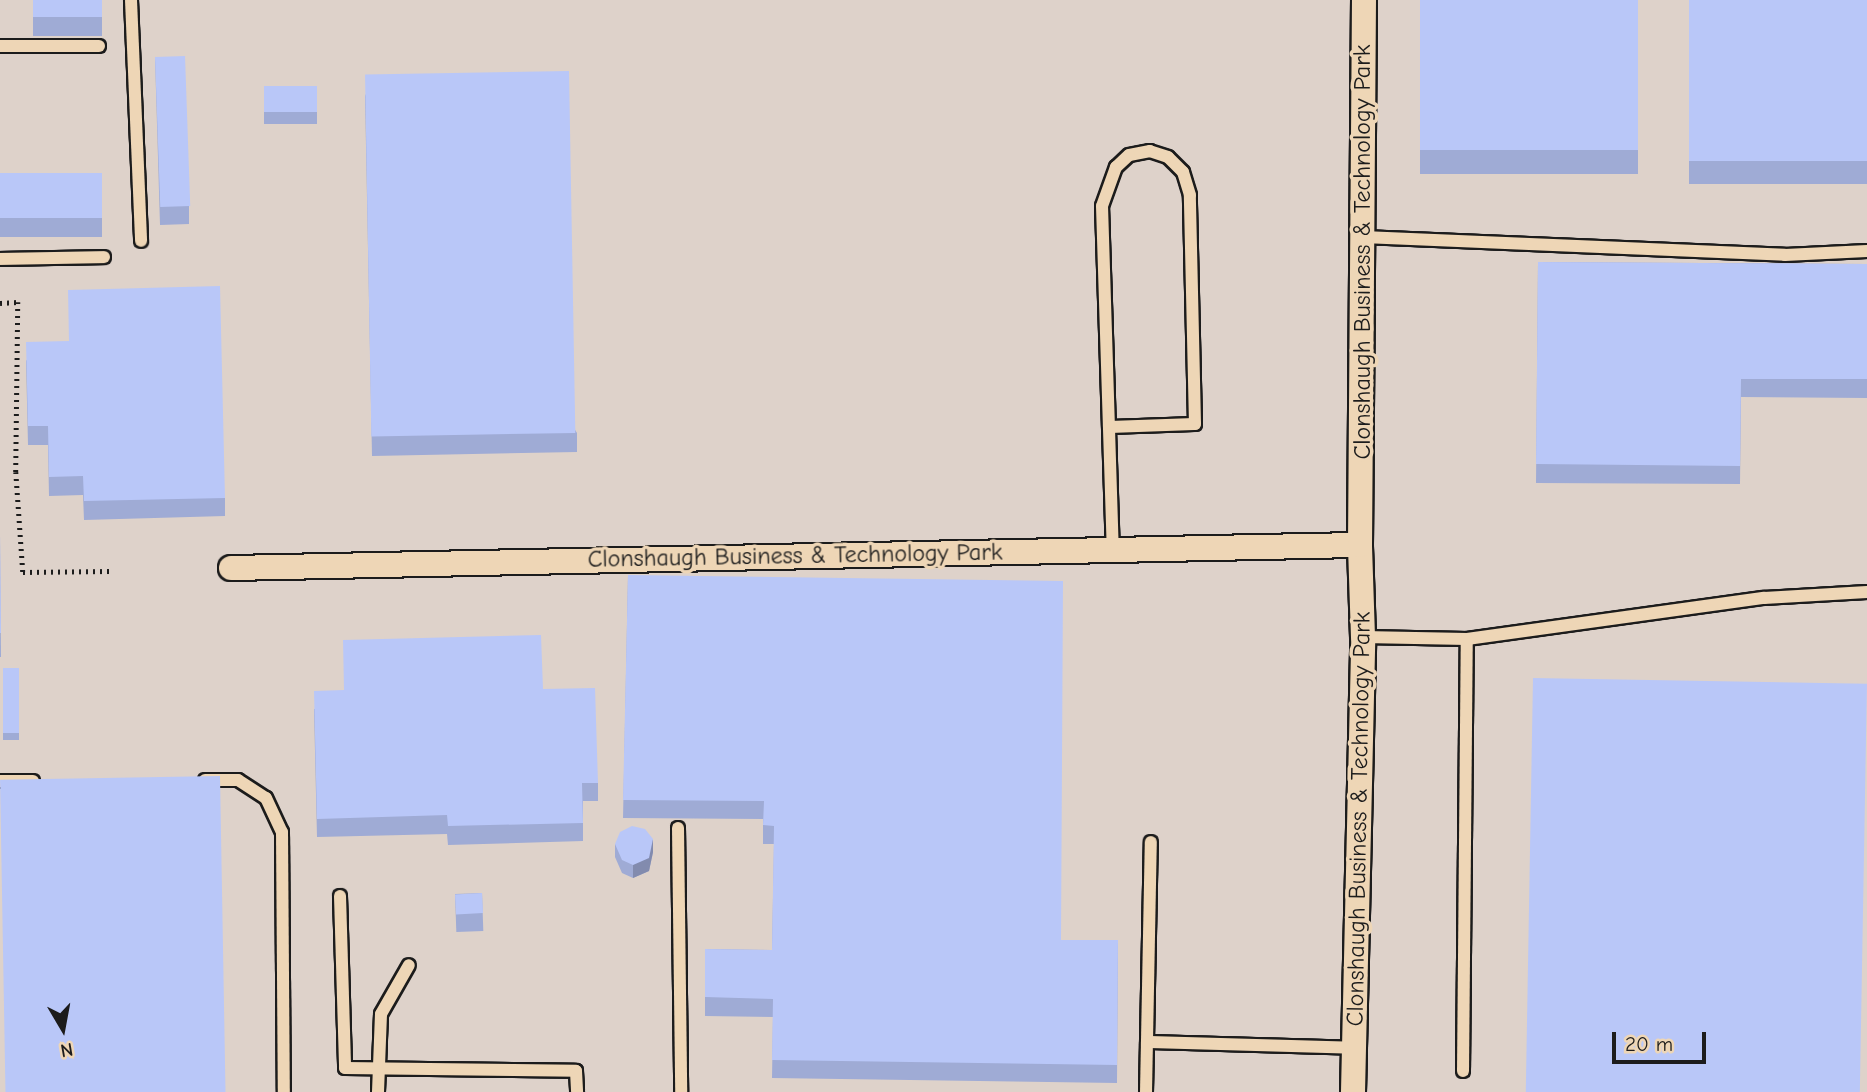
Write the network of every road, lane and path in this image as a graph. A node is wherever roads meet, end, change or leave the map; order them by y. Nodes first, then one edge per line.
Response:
1 (131, 0) edge
2 (1364, 0) edge
3 (0, 46) edge
4 (99, 46) dead end
5 (1363, 237) junction
6 (141, 241) dead end
7 (1867, 251) edge
8 (104, 257) dead end
9 (0, 258) edge
10 (0, 303) edge
11 (1109, 426) junction
12 (1360, 545) junction
13 (1113, 550) junction
14 (230, 568) dead end
15 (111, 571) dead end
16 (1867, 592) edge
17 (1363, 637) junction
18 (1467, 639) junction
19 (186, 780) edge
20 (0, 781) edge
21 (53, 781) edge
22 (678, 828) dead end
23 (1151, 842) dead end
24 (340, 896) dead end
25 (409, 965) dead end
26 (1147, 1042) junction
27 (1356, 1048) junction
28 (378, 1070) junction
29 (1463, 1071) dead end
30 (284, 1092) edge
31 (378, 1092) edge
32 (578, 1092) edge
33 (681, 1092) edge
34 (1146, 1092) edge
35 (1353, 1092) edge

1 - 6 lane
2 - 5 street, Clonshaugh Business & Technology Park
3 - 4 lane
5 - 7 lane
5 - 12 street, Clonshaugh Business & Technology Park
8 - 9 lane
10 - 15 path
11 - 11 lane
11 - 13 lane
12 - 13 street, Clonshaugh Business & Technology Park
12 - 17 street, Clonshaugh Business & Technology Park
13 - 14 street, Clonshaugh Business & Technology Park
16 - 18 lane
17 - 18 lane
17 - 27 street, Clonshaugh Business & Technology Park
18 - 29 lane
19 - 30 lane
20 - 21 lane
22 - 33 lane
23 - 26 lane
24 - 28 lane
25 - 28 lane
26 - 27 lane
26 - 34 lane
27 - 35 street, Clonshaugh Business & Technology Park
28 - 31 lane
28 - 32 lane

